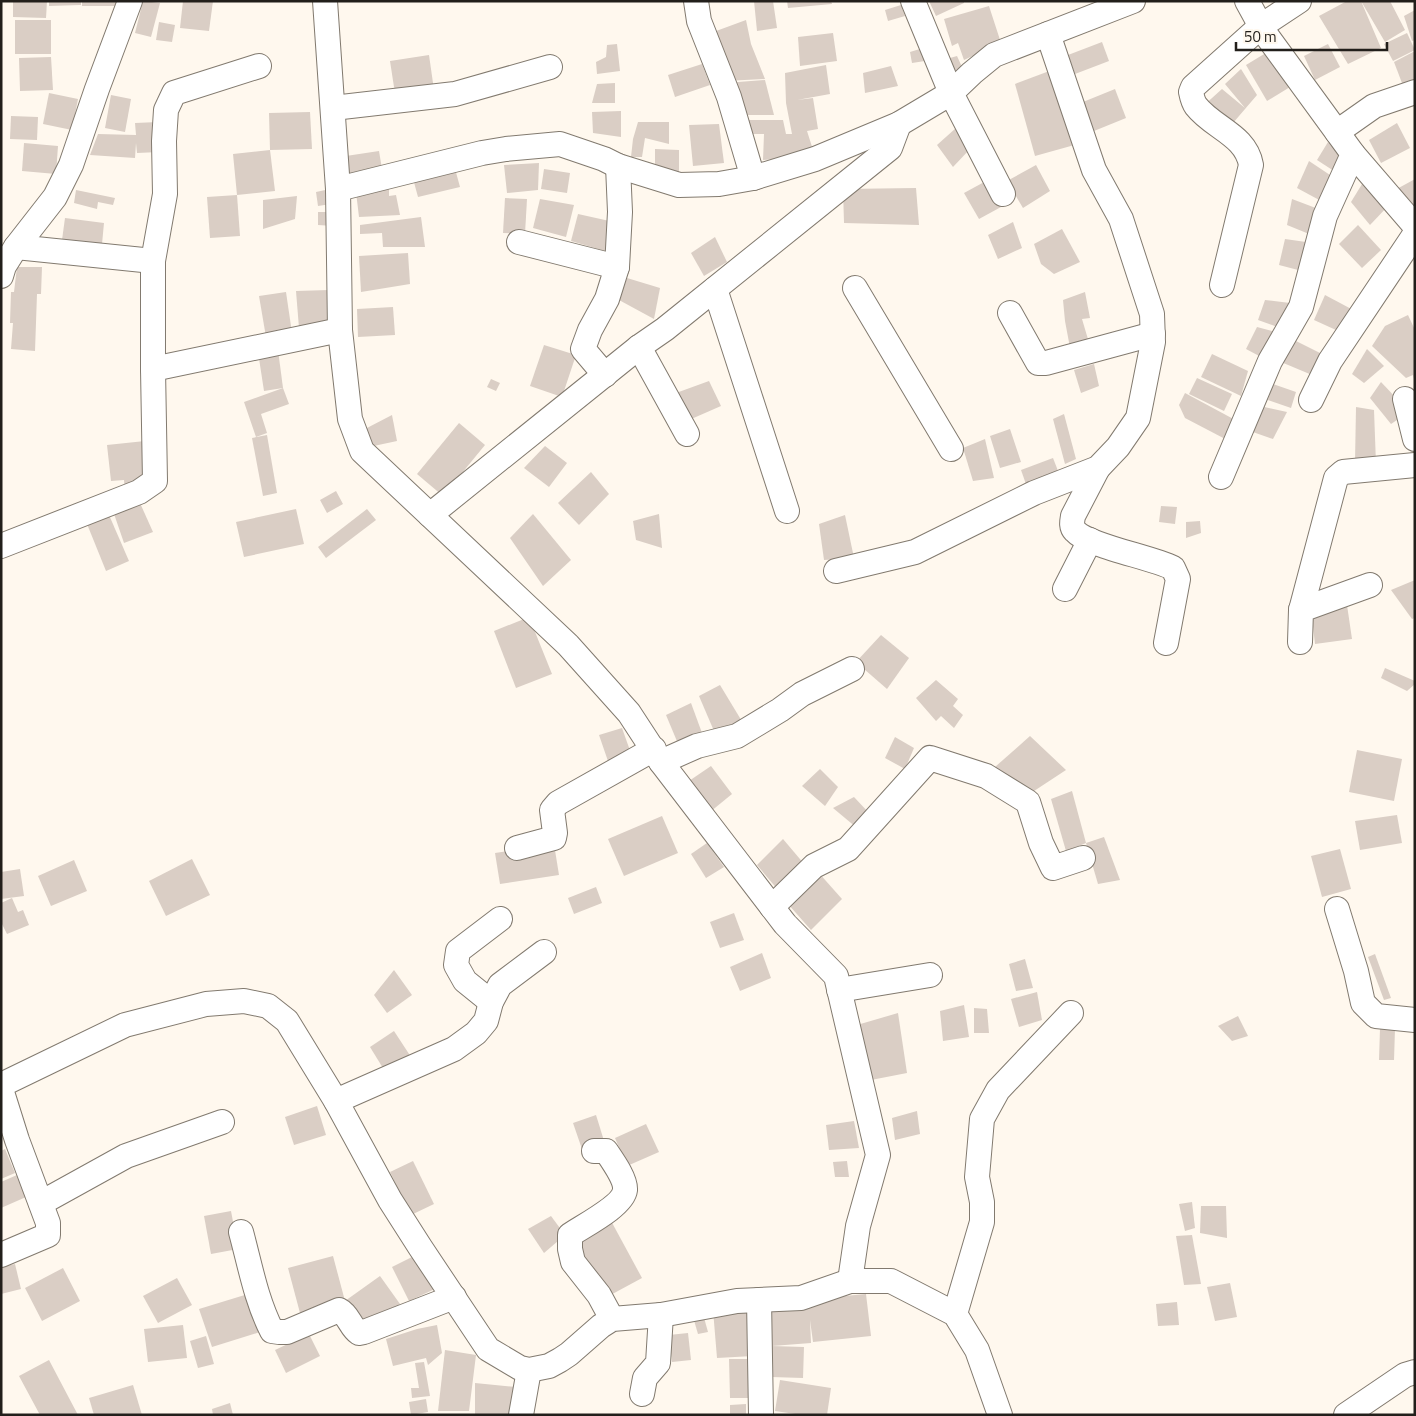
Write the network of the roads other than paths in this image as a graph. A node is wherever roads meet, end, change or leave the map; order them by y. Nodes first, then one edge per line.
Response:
1 (130, 1) edge
2 (325, 1) edge
3 (696, 1) edge
4 (913, 1) edge
5 (1133, 1) edge
6 (1247, 1) edge
7 (1299, 1) edge
8 (1261, 26) junction
9 (1048, 34) junction
10 (259, 66) dead end
11 (550, 68) dead end
12 (951, 93) junction
13 (1413, 98) edge
14 (332, 108) junction
15 (899, 124) junction
16 (1338, 132) junction
17 (1353, 154) junction
18 (618, 166) junction
19 (753, 178) junction
20 (338, 189) junction
21 (1003, 194) dead end
22 (1415, 226) edge
23 (1415, 234) edge
24 (519, 242) dead end
25 (16, 247) junction
26 (153, 261) junction
27 (617, 267) junction
28 (1, 276) edge
29 (1222, 284) dead end
30 (855, 288) dead end
31 (715, 289) junction
32 (1010, 313) dead end
33 (340, 330) junction
34 (1153, 334) junction
35 (639, 347) junction
36 (152, 369) junction
37 (605, 375) junction
38 (1405, 399) dead end
39 (1311, 400) dead end
40 (687, 434) dead end
41 (1415, 439) edge
42 (951, 449) dead end
43 (1415, 465) edge
44 (1098, 468) junction
45 (1220, 477) dead end
46 (787, 511) dead end
47 (430, 515) junction
48 (1090, 540) junction
49 (1, 546) edge
50 (836, 572) dead end
51 (1370, 585) dead end
52 (1065, 589) dead end
53 (1301, 610) junction
54 (1300, 642) dead end
55 (1166, 643) dead end
56 (852, 669) dead end
57 (658, 755) junction
58 (517, 848) dead end
59 (1083, 858) dead end
60 (772, 907) junction
61 (1337, 908) dead end
62 (500, 919) dead end
63 (544, 952) dead end
64 (930, 975) dead end
65 (839, 990) junction
66 (491, 1002) junction
67 (1072, 1013) dead end
68 (1415, 1020) edge
69 (1, 1085) edge
70 (1, 1089) edge
71 (336, 1101) junction
72 (222, 1122) dead end
73 (594, 1151) dead end
74 (41, 1203) junction
75 (241, 1232) dead end
76 (1, 1254) edge
77 (850, 1281) junction
78 (454, 1297) junction
79 (759, 1300) junction
80 (955, 1314) junction
81 (661, 1315) junction
82 (612, 1319) junction
83 (529, 1370) junction
84 (1415, 1372) edge
85 (642, 1394) dead end
86 (521, 1415) edge
87 (762, 1415) edge
88 (1000, 1415) edge
89 (1346, 1415) edge

1 - 25 street
2 - 14 street
3 - 19 street
4 - 12 street
5 - 9 street
6 - 8 street
7 - 8 street
8 - 16 street
8 - 29 street
9 - 12 street
9 - 34 street
10 - 26 street
11 - 14 street
12 - 15 street
12 - 21 street
13 - 16 street
14 - 20 street
15 - 19 street
15 - 31 street
16 - 17 street
17 - 22 street
17 - 45 street
18 - 19 street
18 - 20 street
18 - 27 street
20 - 33 street
23 - 39 street
24 - 27 street
25 - 26 street
25 - 28 street
26 - 36 street
27 - 37 street
30 - 42 street
31 - 35 street
31 - 46 street
32 - 34 street
33 - 36 street
33 - 47 street
34 - 44 street
35 - 37 street
35 - 40 street
36 - 49 street
37 - 47 street
38 - 41 street
43 - 53 street
44 - 48 street
44 - 50 street
47 - 57 street
48 - 52 street
48 - 55 street
51 - 53 street
53 - 54 street
56 - 57 street
57 - 58 street
57 - 60 street
59 - 60 street
60 - 65 street
61 - 68 street
62 - 66 street
63 - 66 street
64 - 65 street
65 - 77 street
66 - 71 street
67 - 80 street
69 - 71 street
70 - 74 street
71 - 78 street
72 - 74 street
73 - 82 street
74 - 76 street
75 - 78 street
77 - 79 street
77 - 80 street
78 - 83 street
79 - 81 street
79 - 87 street
80 - 88 street
81 - 82 street
81 - 85 street
82 - 83 street
83 - 86 street
84 - 89 street

